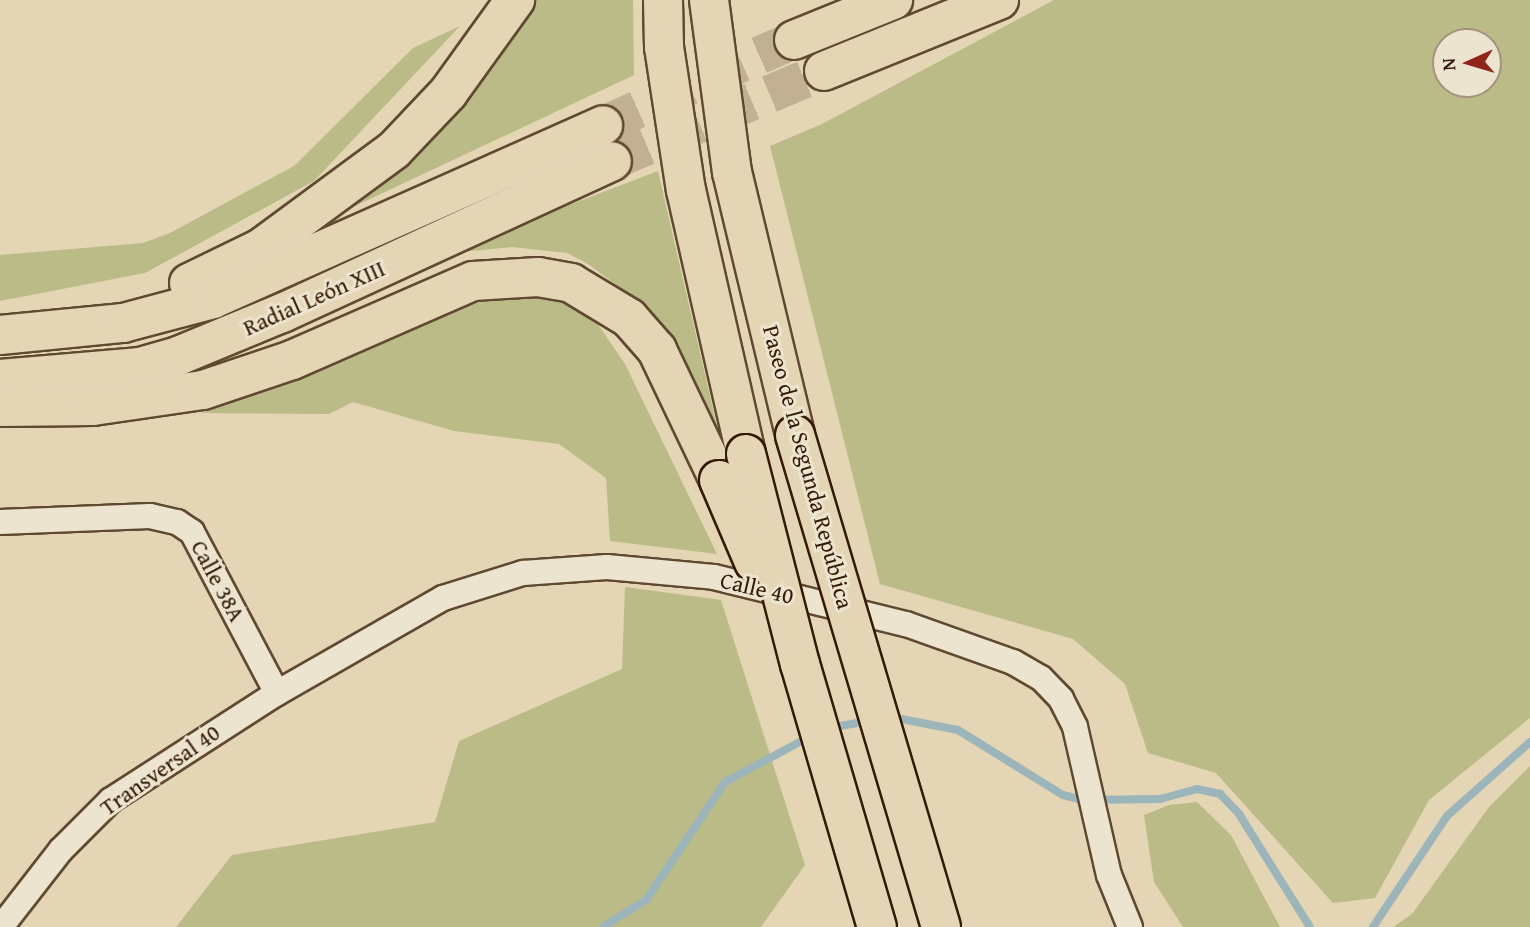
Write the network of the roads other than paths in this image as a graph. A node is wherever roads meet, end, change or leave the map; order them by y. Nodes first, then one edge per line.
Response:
1 (515, 0) edge
2 (663, 0) edge
3 (709, 0) edge
4 (893, 0) edge
5 (999, 0) edge
6 (794, 40) tunnel mouth
7 (824, 71) tunnel mouth
8 (0, 332) edge
9 (0, 379) edge
10 (0, 407) edge
11 (0, 522) edge
12 (800, 664) junction
13 (277, 692) junction
14 (1, 927) edge
15 (877, 927) edge
16 (941, 927) edge
17 (1130, 927) edge

1 - 8 highway
2 - 12 highway, bridge
3 - 16 highway, Paseo de la Segunda República, bridge
4 - 6 highway
5 - 7 highway
8 - 9 highway, Radial León XIII
10 - 12 highway, bridge
11 - 13 street, Calle 38A
12 - 15 highway, bridge
13 - 14 street, Transversal 40
13 - 17 street, Calle 40

